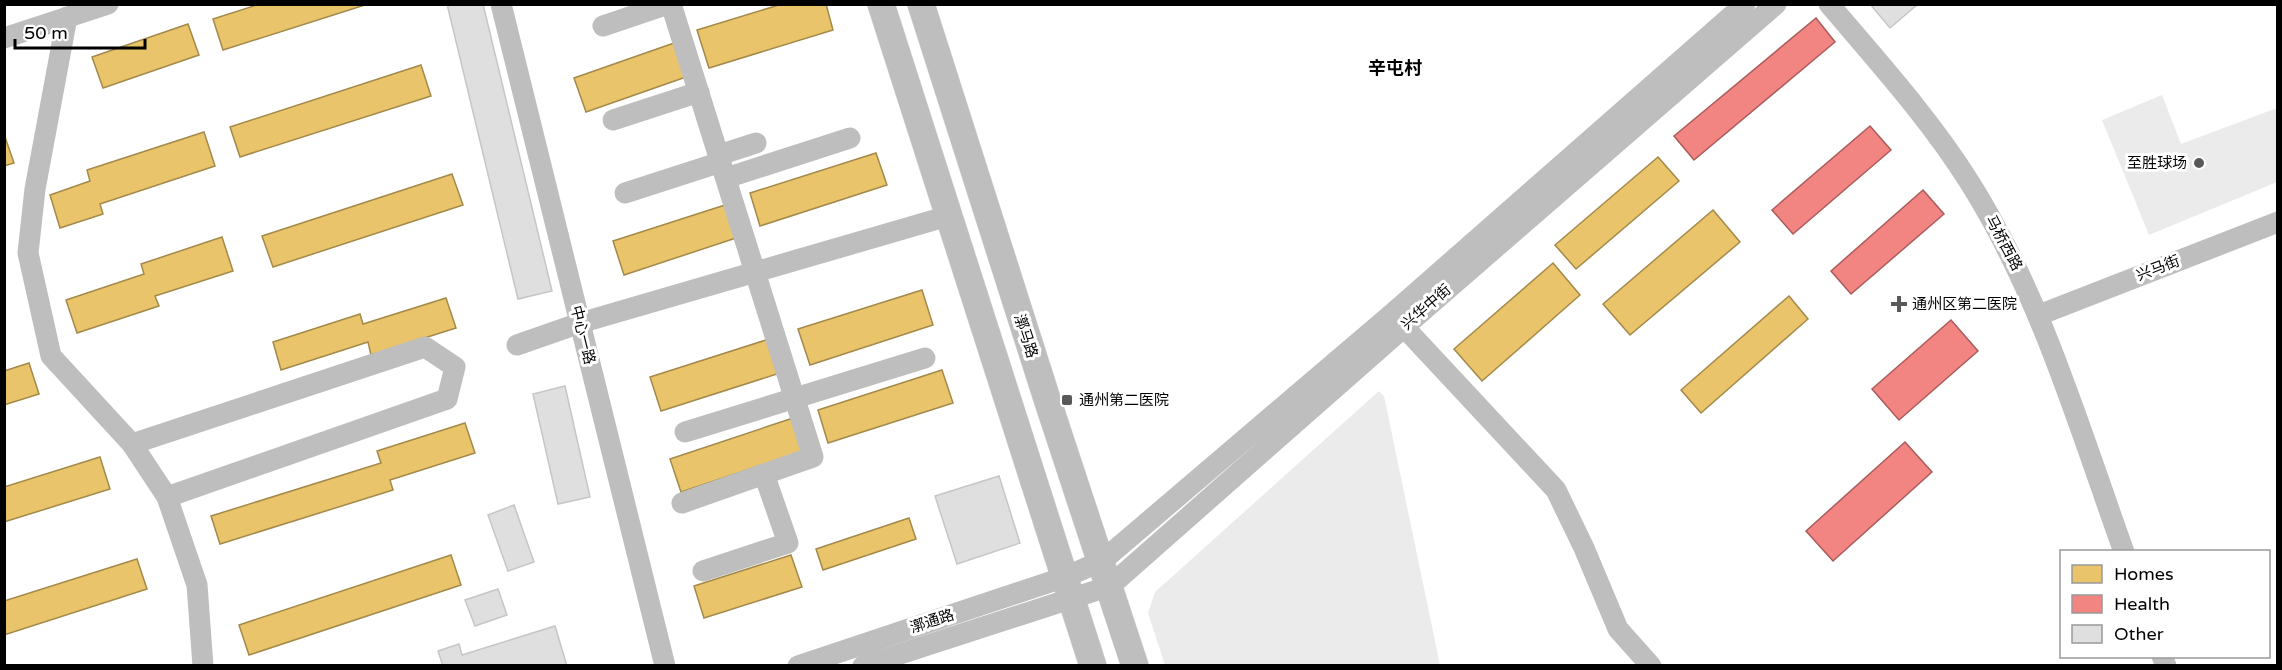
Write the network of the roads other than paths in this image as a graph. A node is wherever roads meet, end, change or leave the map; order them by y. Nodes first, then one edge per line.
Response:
1 (108, 4) edge
2 (501, 4) edge
3 (669, 4) edge
4 (881, 4) edge
5 (921, 4) edge
6 (1746, 4) edge
7 (1776, 4) edge
8 (1830, 4) edge
9 (67, 17) junction
10 (603, 26) dead end
11 (4, 38) edge
12 (699, 92) junction
13 (613, 120) dead end
14 (850, 138) dead end
15 (756, 143) dead end
16 (722, 165) junction
17 (625, 193) dead end
18 (948, 216) junction
19 (2277, 222) edge
20 (756, 272) junction
21 (2038, 315) junction
22 (580, 323) junction
23 (1404, 327) junction
24 (517, 345) dead end
25 (925, 358) dead end
26 (793, 397) junction
27 (685, 432) dead end
28 (132, 444) junction
29 (764, 474) junction
30 (167, 497) junction
31 (682, 503) dead end
32 (2123, 550) edge
33 (703, 571) dead end
34 (1106, 574) junction
35 (1068, 589) junction
36 (202, 666) edge
37 (665, 666) edge
38 (798, 666) edge
39 (863, 666) edge
40 (1093, 666) edge
41 (1135, 666) edge
42 (1651, 666) edge

1 - 9 street
2 - 22 street, 中心一路
3 - 10 street
3 - 12 street
4 - 18 main road
5 - 34 main road, 漷马路
6 - 34 street, 兴华中街
7 - 23 street, 兴华中街
8 - 21 street, 马桥西路
9 - 11 street
9 - 28 street
12 - 13 street
12 - 16 street
14 - 16 street
15 - 16 street
16 - 17 street
16 - 20 street
18 - 20 street
18 - 35 main road
19 - 21 street, 兴马街
20 - 22 street
20 - 26 street
21 - 32 street, 马桥西路
22 - 24 street
22 - 37 street, 中心一路
23 - 34 street, 兴华中街
23 - 42 street
25 - 26 street
26 - 27 street
26 - 29 street
28 - 30 street
28 - 30 street
29 - 31 street
29 - 33 street
30 - 36 street
34 - 35 street, 兴华中街
34 - 41 main road, 漷马路
35 - 38 street, 漷通路
35 - 39 street, 漷通路
35 - 40 main road

